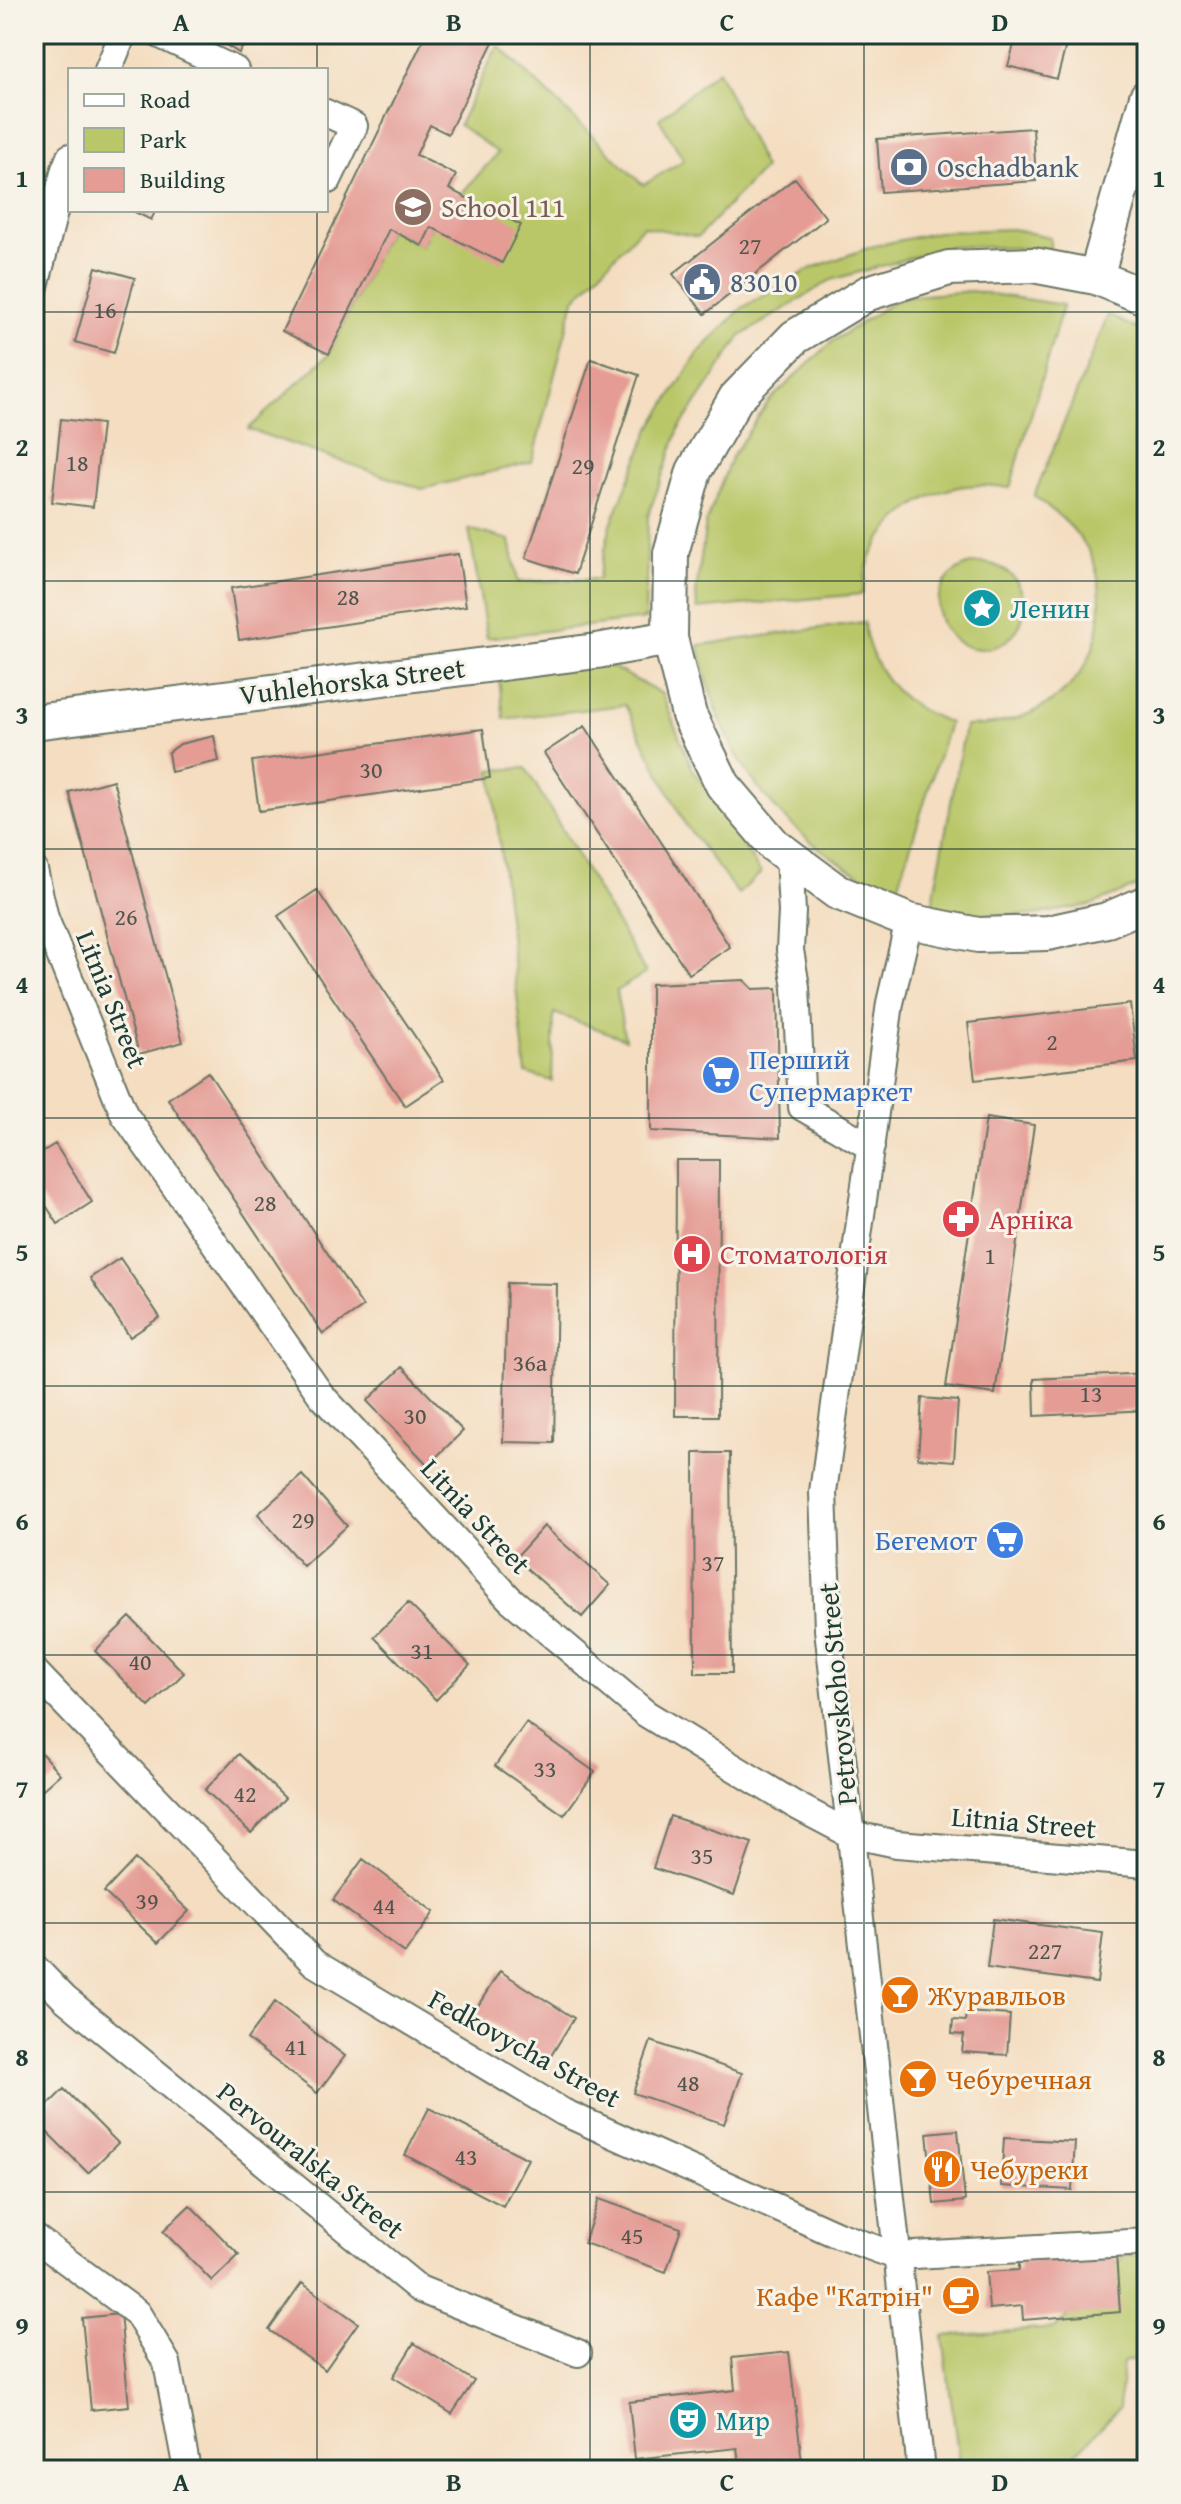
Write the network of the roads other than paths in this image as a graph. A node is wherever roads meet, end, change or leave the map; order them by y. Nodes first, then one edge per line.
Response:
1 (123, 34) edge
2 (158, 34) edge
3 (109, 68) edge
4 (231, 68) edge
5 (1147, 97) edge
6 (328, 114) edge
7 (68, 162) edge
8 (328, 180) edge
9 (1096, 277) junction
10 (34, 290) edge
11 (1147, 298) edge
12 (670, 638) junction
13 (34, 722) edge
14 (789, 856) junction
15 (34, 870) edge
16 (1147, 903) edge
17 (909, 921) junction
18 (871, 1147) junction
19 (34, 1671) edge
20 (850, 1834) junction
21 (1147, 1864) edge
22 (34, 1967) edge
23 (34, 2237) edge
24 (1147, 2242) edge
25 (896, 2256) junction
26 (578, 2353) dead end
27 (187, 2470) edge
28 (921, 2470) edge

1 - 3 street
2 - 4 street
5 - 9 main road
6 - 8 street
7 - 10 street
9 - 11 main road
9 - 12 main road
12 - 13 main road, Vuhlehorska Street
12 - 14 main road
14 - 17 main road
14 - 18 street
15 - 20 street, Litnia Street
16 - 17 main road
17 - 18 street, Petrovskoho Street
18 - 20 street, Petrovskoho Street
19 - 25 street, Fedkovycha Street
20 - 21 street, Litnia Street
20 - 25 street, Petrovskoho Street
22 - 26 street, Pervouralska Street
23 - 27 street
24 - 25 street, Fedkovycha Street
25 - 28 street, Petrovskoho Street

